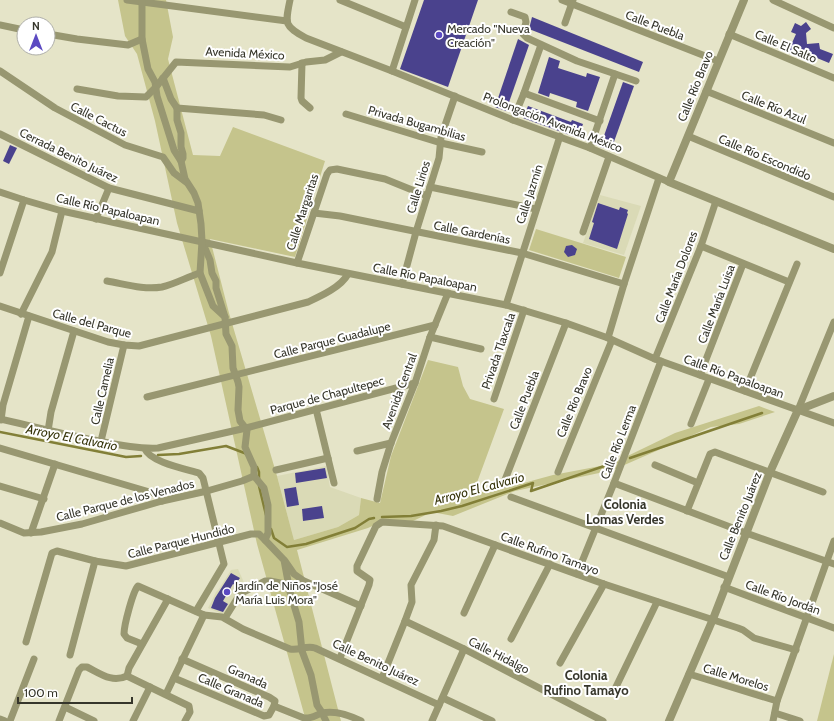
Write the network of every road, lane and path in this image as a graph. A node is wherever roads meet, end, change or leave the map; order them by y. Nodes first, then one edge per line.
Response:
1 (131, 0) edge
2 (290, 0) edge
3 (340, 0) edge
4 (362, 0) edge
5 (415, 0) edge
6 (562, 0) edge
7 (744, 0) edge
8 (775, 0) edge
9 (142, 2) junction
10 (572, 2) edge
11 (359, 8) junction
12 (510, 12) dead end
13 (287, 21) junction
14 (565, 23) dead end
15 (0, 26) edge
16 (406, 27) junction
17 (834, 28) edge
18 (16, 29) edge
19 (729, 34) junction
20 (56, 35) edge
21 (142, 39) junction
22 (541, 45) junction
23 (341, 52) junction
24 (718, 61) junction
25 (302, 63) junction
26 (0, 71) edge
27 (392, 71) junction
28 (615, 74) junction
29 (163, 78) junction
30 (834, 78) edge
31 (636, 81) dead end
32 (156, 87) junction
33 (77, 89) dead end
34 (706, 90) junction
35 (524, 93) junction
36 (454, 96) junction
37 (177, 108) junction
38 (310, 108) dead end
39 (346, 114) dead end
40 (281, 120) dead end
41 (513, 120) junction
42 (600, 121) junction
43 (0, 134) edge
44 (560, 136) junction
45 (688, 136) junction
46 (440, 143) junction
47 (834, 143) edge
48 (591, 145) junction
49 (482, 152) dead end
50 (609, 156) junction
51 (180, 161) junction
52 (659, 178) junction
53 (186, 182) junction
54 (669, 182) junction
55 (430, 187) junction
56 (109, 188) junction
57 (0, 193) edge
58 (427, 196) junction
59 (834, 197) edge
60 (24, 200) junction
61 (716, 201) junction
62 (536, 209) junction
63 (62, 211) junction
64 (199, 211) junction
65 (314, 213) junction
66 (96, 219) junction
67 (416, 232) junction
68 (583, 232) dead end
69 (202, 241) junction
70 (701, 246) junction
71 (834, 249) edge
72 (522, 253) junction
73 (297, 263) junction
74 (743, 264) junction
75 (797, 264) dead end
76 (0, 273) edge
77 (200, 273) junction
78 (348, 274) junction
79 (107, 281) dead end
80 (789, 282) junction
81 (402, 284) junction
82 (624, 284) junction
83 (448, 293) junction
84 (506, 305) junction
85 (0, 306) edge
86 (524, 310) junction
87 (25, 315) junction
88 (225, 320) junction
89 (834, 322) edge
90 (566, 323) junction
91 (435, 325) junction
92 (74, 331) junction
93 (430, 337) junction
94 (610, 339) junction
95 (124, 345) junction
96 (481, 349) dead end
97 (658, 360) junction
98 (235, 375) junction
99 (700, 375) junction
100 (709, 379) junction
101 (415, 383) junction
102 (744, 391) junction
103 (834, 396) edge
104 (147, 397) dead end
105 (494, 399) dead end
106 (316, 409) junction
107 (798, 410) junction
108 (1, 419) edge
109 (834, 423) edge
110 (691, 424) dead end
111 (246, 428) junction
112 (48, 431) junction
113 (101, 441) junction
114 (392, 443) junction
115 (0, 448) edge
116 (145, 449) junction
117 (357, 451) dead end
118 (328, 458) junction
119 (55, 464) junction
120 (655, 465) dead end
121 (276, 470) dead end
122 (558, 472) dead end
123 (770, 472) junction
124 (254, 476) junction
125 (334, 483) dead end
126 (614, 483) junction
127 (698, 483) junction
128 (504, 485) dead end
129 (0, 486) edge
130 (206, 491) junction
131 (823, 492) dead end
132 (511, 497) dead end
133 (44, 499) junction
134 (377, 499) dead end
135 (162, 501) junction
136 (687, 511) junction
137 (0, 523) edge
138 (436, 525) junction
139 (596, 528) junction
140 (32, 533) junction
141 (746, 533) junction
142 (266, 540) junction
143 (834, 540) edge
144 (219, 543) junction
145 (495, 545) junction
146 (284, 560) junction
147 (95, 561) junction
148 (830, 562) edge
149 (550, 564) junction
150 (577, 574) junction
151 (729, 577) junction
152 (604, 584) junction
153 (288, 585) junction
154 (311, 585) junction
155 (724, 587) junction
156 (168, 599) junction
157 (657, 602) junction
158 (361, 606) junction
159 (196, 610) junction
160 (464, 613) dead end
161 (204, 615) junction
162 (225, 618) junction
163 (807, 618) junction
164 (713, 619) junction
165 (405, 621) junction
166 (834, 628) edge
167 (511, 639) dead end
168 (26, 642) dead end
169 (142, 644) junction
170 (301, 648) junction
171 (464, 649) junction
172 (796, 650) junction
173 (70, 655) dead end
174 (340, 658) junction
175 (34, 659) dead end
176 (182, 659) junction
177 (560, 663) dead end
178 (689, 674) junction
179 (127, 676) junction
180 (174, 678) junction
181 (382, 678) junction
182 (150, 687) junction
183 (614, 691) dead end
184 (166, 694) junction
185 (443, 698) junction
186 (777, 701) junction
187 (439, 705) junction
188 (274, 706) junction
189 (65, 707) junction
190 (323, 713) junction
191 (775, 713) junction
192 (0, 719) edge
193 (5, 721) edge
194 (10, 721) edge
195 (59, 721) edge
196 (94, 721) edge
197 (133, 721) edge
198 (185, 721) edge
199 (326, 721) edge
200 (362, 721) edge
201 (432, 721) edge
202 (492, 721) edge
203 (603, 721) edge
204 (670, 721) edge
205 (773, 721) edge
206 (800, 721) edge

1 - 9 street
2 - 13 street
3 - 11 street
4 - 11 street
5 - 16 street
6 - 10 street, Calle Puebla
7 - 19 street, Calle Río Bravo
8 - 17 street
9 - 13 street
9 - 21 street
10 - 14 street
10 - 24 street, Calle Puebla
11 - 16 street
12 - 22 street
13 - 23 street, Prolongación Avenida México
15 - 18 street
16 - 27 street
19 - 24 street, Calle Río Bravo
19 - 30 street, Calle El Salto
20 - 21 street
21 - 32 street
22 - 28 street
22 - 35 street
23 - 25 street, Avenida México
23 - 27 street, Prolongación Avenida México
24 - 34 street, Calle Río Bravo
25 - 29 street, Avenida México
25 - 38 street
26 - 53 street, Calle Cactus
27 - 36 street, Prolongación Avenida México
28 - 31 street
28 - 42 street
29 - 32 street, Avenida México
29 - 37 street
32 - 33 street, Avenida México
32 - 51 street
34 - 45 street, Calle Río Bravo
34 - 47 street, Calle Río Azul
35 - 41 street
35 - 42 street
36 - 41 street, Prolongación Avenida México
36 - 46 street, Calle Lirios
37 - 40 street
37 - 51 street
39 - 46 street, Privada Bugambilias
41 - 44 street, Prolongación Avenida México
42 - 48 street
43 - 56 street, Cerrada Benito Juárez
44 - 48 street, Prolongación Avenida México
44 - 62 street, Calle Jazmín
45 - 54 street, Calle Río Bravo
45 - 59 street, Calle Río Escondido
46 - 49 street, Privada Bugambilias
46 - 55 street, Calle Lirios
48 - 50 street, Prolongación Avenida México
50 - 52 street, Prolongación Avenida México
50 - 68 street
51 - 53 street
52 - 54 street, Prolongación Avenida México
52 - 82 street, Calle Río Bravo
53 - 64 street
54 - 61 street, Prolongación Avenida México
55 - 58 street, Calle Lirios
55 - 62 street
56 - 64 street, Cerrada Benito Juárez
56 - 66 street
57 - 60 street, Calle Río Papaloapan
58 - 65 street, Calle Margaritas
58 - 67 street, Calle Lirios
60 - 63 street, Calle Río Papaloapan
60 - 76 street
61 - 70 street, Calle María Dolores
61 - 71 street, Prolongación Avenida México
62 - 72 street, Calle Jazmín
63 - 66 street, Calle Río Papaloapan
63 - 87 street
64 - 69 street
65 - 67 street, Calle Gardenías
65 - 73 street, Calle Margaritas
66 - 69 street, Calle Río Papaloapan
67 - 72 street, Calle Gardenías
67 - 81 street, Calle Lirios
69 - 73 street, Calle Río Papaloapan
69 - 77 street
69 - 88 street
70 - 74 street
70 - 97 street, Calle María Dolores
72 - 82 street, Calle Gardenías
72 - 84 street, Calle Jazmín
73 - 78 street, Calle Río Papaloapan
74 - 80 street
74 - 99 street, Calle María Luisa
75 - 80 street
77 - 79 street
77 - 88 street
78 - 81 street, Calle Río Papaloapan
78 - 88 street, Calle del Parque
80 - 102 street
81 - 83 street, Calle Río Papaloapan
82 - 94 street, Calle Río Bravo
83 - 84 street, Calle Río Papaloapan
83 - 91 street, Avenida Central
84 - 86 street, Calle Río Papaloapan
85 - 87 street, Calle del Parque
86 - 90 street, Calle Río Papaloapan
86 - 105 street, Privada Tlaxcala
87 - 92 street, Calle del Parque
87 - 108 street
88 - 95 street, Calle del Parque
88 - 98 street
89 - 107 street, Calle Benito Juárez
90 - 94 street, Calle Río Papaloapan
90 - 128 street, Calle Puebla
91 - 93 street, Avenida Central
91 - 98 street, Calle Parque Guadalupe
92 - 95 street, Calle del Parque
92 - 112 street
93 - 96 street
93 - 101 street, Avenida Central
94 - 97 street, Calle Río Papaloapan
94 - 122 street, Calle Río Bravo
95 - 113 street, Calle Camelia
97 - 99 street, Calle Río Papaloapan
97 - 126 street, Calle Río Lerma
98 - 104 street, Calle Parque Guadalupe
98 - 111 street
99 - 100 street, Calle Río Papaloapan
100 - 102 street, Calle Río Papaloapan
100 - 110 street
101 - 106 street, Parque de Chapultepec
101 - 114 street, Avenida Central
102 - 107 street, Calle Río Papaloapan
103 - 107 street
106 - 111 street, Parque de Chapultepec
106 - 118 street
107 - 109 street, Calle Río Papaloapan
107 - 123 street, Calle Benito Juárez
108 - 112 street
111 - 116 street, Parque de Chapultepec
111 - 124 street
112 - 113 street
113 - 116 street
114 - 117 street
114 - 134 street, Avenida Central
115 - 119 street
116 - 130 street
118 - 121 street
118 - 125 street
119 - 133 street
119 - 135 street
120 - 127 street
123 - 127 street
123 - 131 street
123 - 141 street, Calle Benito Juárez
124 - 130 street, Calle Parque de los Venados
124 - 142 street
126 - 136 street
126 - 139 street, Calle Río Lerma
127 - 136 street
129 - 133 street
130 - 135 street, Calle Parque de los Venados
130 - 144 street
132 - 139 street
133 - 140 street
135 - 140 street, Calle Parque de los Venados
136 - 141 street
137 - 140 street, Calle Parque de los Venados
138 - 145 street, Calle Rufino Tamayo
138 - 158 street, Calle Rufino Tamayo
138 - 165 street
139 - 150 street, Calle Río Lerma
139 - 151 street
141 - 148 street
141 - 151 street, Calle Benito Juárez
142 - 144 street, Calle Parque Hundido
142 - 146 street
143 - 148 street
144 - 147 street, Calle Parque Hundido
144 - 159 street
145 - 149 street, Calle Rufino Tamayo
145 - 160 street
146 - 153 street
146 - 154 street
147 - 168 street, Calle Parque Hundido
147 - 173 street
148 - 163 street
149 - 150 street, Calle Rufino Tamayo
149 - 167 street
150 - 152 street, Calle Rufino Tamayo
151 - 155 street, Calle Benito Juárez
152 - 157 street, Calle Rufino Tamayo
152 - 177 street
153 - 154 street
153 - 162 street
153 - 170 street
154 - 158 street
155 - 163 street, Calle Río Jordán
155 - 164 street, Calle Benito Juárez
156 - 159 street
156 - 169 street
156 - 169 street
157 - 164 street, Calle Rufino Tamayo
157 - 183 street
158 - 174 street
159 - 161 street
161 - 162 street
161 - 176 street
162 - 170 street, Calle Benito Juárez
163 - 166 street, Calle Río Jordán
163 - 172 street
164 - 172 street, Calle Rufino Tamayo
164 - 178 street, Calle Benito Juárez
165 - 171 street, Calle Hidalgo
165 - 181 street
169 - 179 street
170 - 174 street, Calle Benito Juárez
170 - 190 street
171 - 185 street
171 - 203 street, Calle Hidalgo
172 - 186 street
174 - 181 street, Calle Benito Juárez
175 - 194 street
176 - 180 street
176 - 188 street, Granada
178 - 186 street, Calle Morelos
178 - 204 street, Calle Benito Juárez
179 - 182 street
179 - 189 street
180 - 184 street
180 - 188 street, Calle Granada
181 - 187 street, Calle Benito Juárez
182 - 184 street
182 - 197 street
184 - 198 street
185 - 187 street
185 - 202 street
186 - 191 street
187 - 201 street
188 - 190 street, Granada
189 - 195 street
189 - 196 street
190 - 199 street
190 - 200 street, Granada
191 - 205 street
191 - 206 street
192 - 193 street

